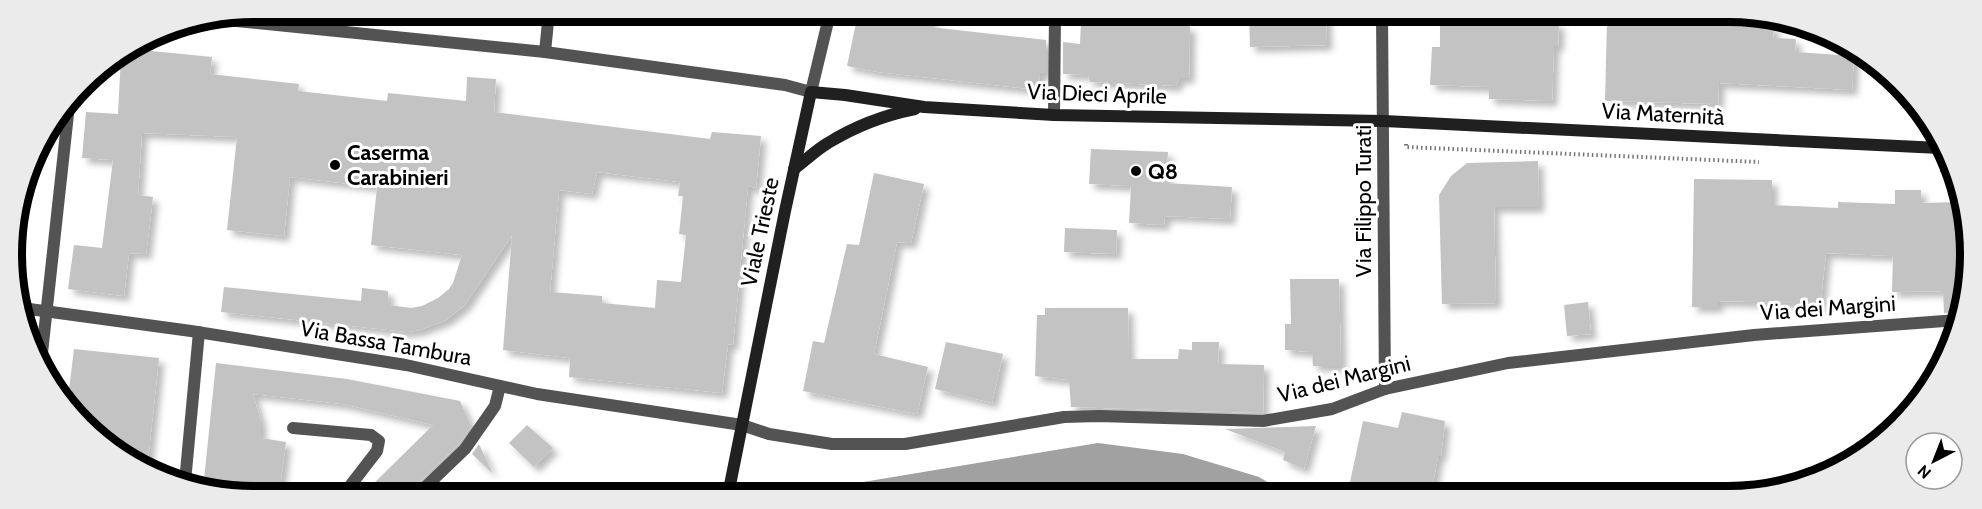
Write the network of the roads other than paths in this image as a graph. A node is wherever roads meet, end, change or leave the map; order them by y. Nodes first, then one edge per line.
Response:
1 (250, 22) edge
2 (548, 22) edge
3 (828, 22) edge
4 (1055, 22) edge
5 (1383, 22) edge
6 (545, 52) junction
7 (811, 92) junction
8 (924, 107) junction
9 (1054, 115) junction
10 (68, 117) edge
11 (1384, 121) junction
12 (1933, 148) edge
13 (795, 169) junction
14 (29, 309) edge
15 (47, 310) junction
16 (1950, 321) edge
17 (199, 332) junction
18 (43, 349) edge
19 (500, 386) junction
20 (1385, 389) junction
21 (742, 425) junction
22 (293, 428) dead end
23 (186, 476) edge
24 (350, 486) edge
25 (426, 486) edge
26 (730, 486) edge

1 - 6 street
2 - 6 street
3 - 7 street, Viale Trieste
4 - 9 street
5 - 11 street, Via Filippo Turati
6 - 7 street
7 - 8 main road, Via Dieci Aprile
7 - 13 main road, Viale Trieste
8 - 9 main road, Via Dieci Aprile
8 - 13 main road
9 - 11 main road, Via Dieci Aprile
10 - 15 street
11 - 12 main road, Via Maternità
11 - 20 street, Via Filippo Turati
13 - 21 main road, Viale Trieste
14 - 15 street, Via Bassa Tambura
15 - 17 street, Via Bassa Tambura
15 - 18 street
16 - 20 street, Via dei Margini
17 - 19 street, Via Bassa Tambura
17 - 23 street
19 - 21 street, Via Bassa Tambura
19 - 25 street
20 - 21 street, Via dei Margini
21 - 26 main road, Viale Trieste
22 - 24 street

